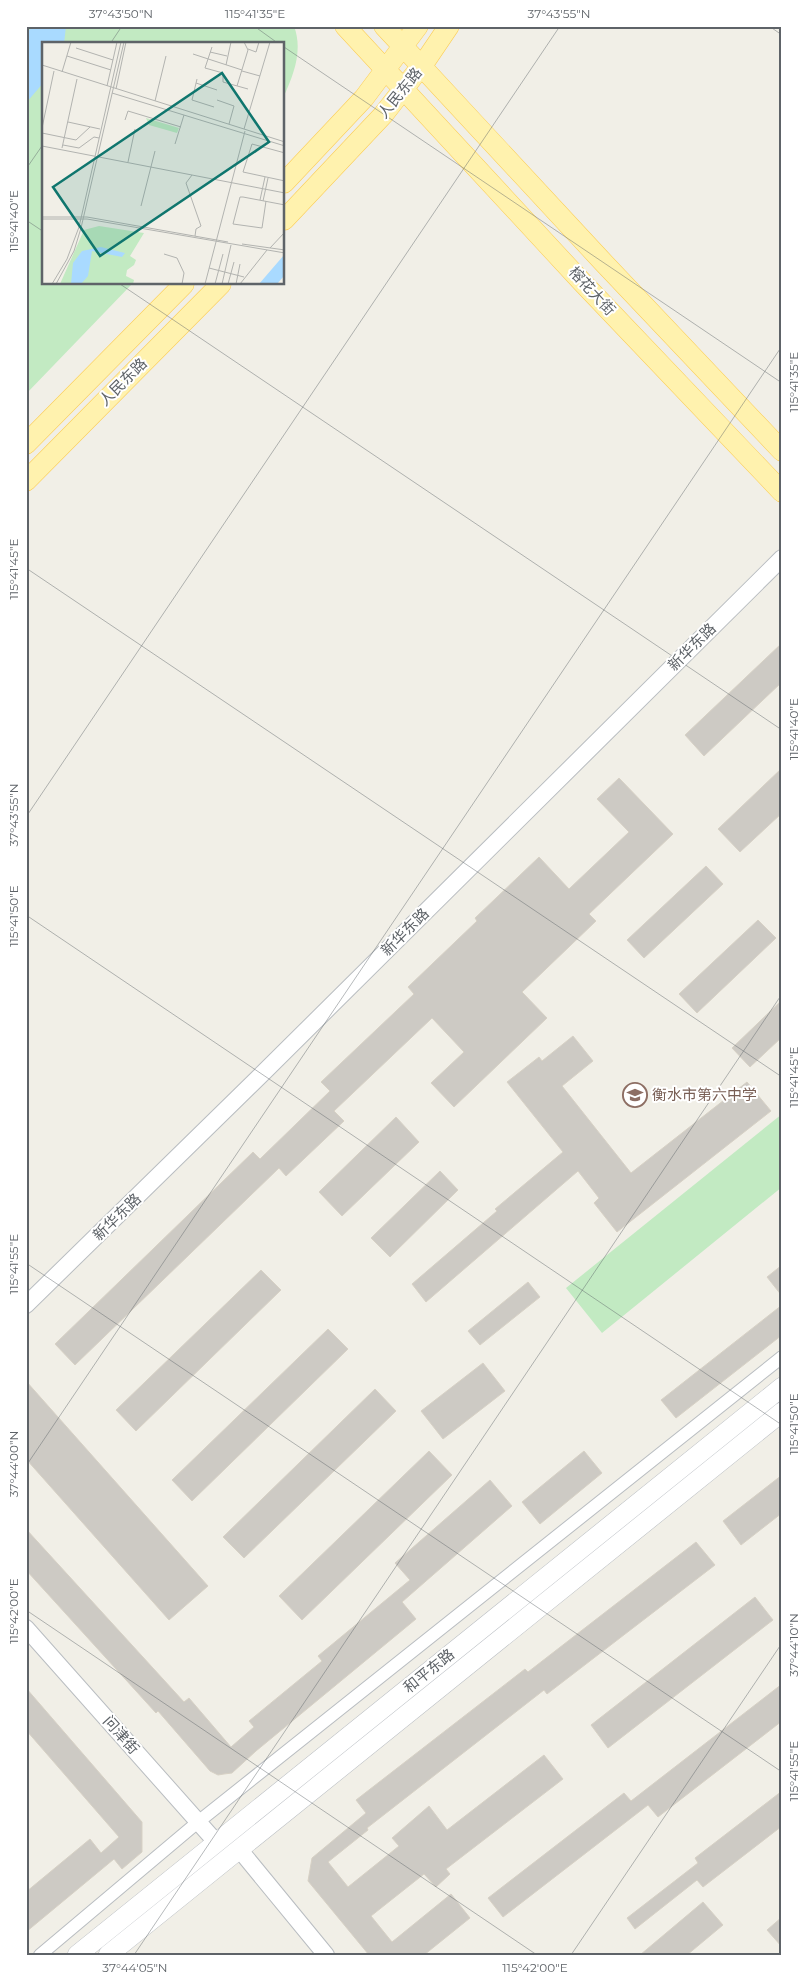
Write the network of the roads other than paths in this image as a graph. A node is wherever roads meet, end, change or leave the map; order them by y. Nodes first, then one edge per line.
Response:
1 (345, 26) edge
2 (384, 26) edge
3 (418, 26) edge
4 (449, 26) edge
5 (412, 57) junction
6 (395, 80) junction
7 (285, 182) edge
8 (285, 219) edge
9 (183, 285) edge
10 (220, 285) edge
11 (26, 444) edge
12 (782, 451) edge
13 (26, 481) edge
14 (782, 492) edge
15 (782, 558) edge
16 (26, 1305) edge
17 (782, 1357) edge
18 (782, 1387) edge
19 (782, 1412) edge
20 (26, 1628) edge
21 (198, 1822) junction
22 (216, 1842) junction
23 (239, 1849) junction
24 (40, 1955) edge
25 (77, 1955) edge
26 (108, 1955) edge
27 (326, 1955) edge

1 - 6 main road, 榕花大街
2 - 5 main road, 榕花大街
3 - 5 main road, 人民东路
4 - 5 main road, 人民东路
5 - 6 main road, 人民东路
5 - 12 main road, 榕花大街
6 - 7 main road, 人民东路
6 - 8 main road, 人民东路
6 - 14 main road, 榕花大街
9 - 11 main road, 人民东路
10 - 13 main road, 人民东路
15 - 16 street, 新华东路
17 - 21 street
18 - 22 main road, 和平东路
19 - 23 main road, 和平东路
20 - 21 street, 问津街
21 - 22 street, 问津街
21 - 24 street
22 - 25 main road, 和平东路
23 - 26 main road, 和平东路
23 - 27 street

